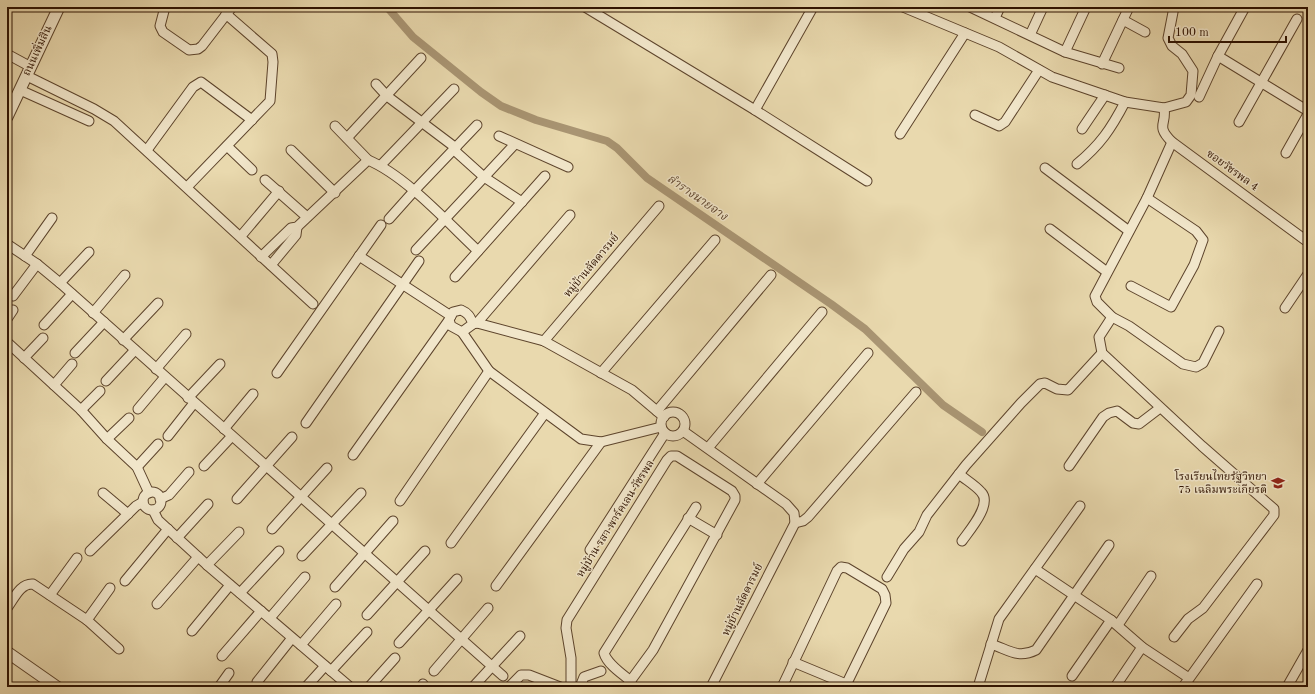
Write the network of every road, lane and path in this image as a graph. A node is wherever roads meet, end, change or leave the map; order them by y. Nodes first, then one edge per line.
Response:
1 (59, 7) edge
2 (165, 7) edge
3 (585, 7) edge
4 (813, 7) edge
5 (903, 7) edge
6 (970, 7) edge
7 (1000, 7) edge
8 (1043, 7) edge
9 (1086, 7) edge
10 (1129, 7) edge
11 (1174, 7) edge
12 (1245, 7) edge
13 (229, 10) edge
14 (995, 18) junction
15 (1297, 19) dead end
16 (1122, 20) junction
17 (1145, 32) dead end
18 (965, 33) junction
19 (1030, 35) junction
20 (1065, 52) junction
21 (7, 54) edge
22 (1218, 56) junction
23 (421, 58) dead end
24 (1102, 64) junction
25 (1119, 68) dead end
26 (1039, 70) junction
27 (29, 71) junction
28 (1260, 83) junction
29 (376, 84) dead end
30 (454, 88) dead end
31 (20, 90) junction
32 (1105, 95) junction
33 (387, 96) junction
34 (1199, 97) dead end
35 (1125, 102) junction
36 (1164, 108) junction
37 (755, 110) junction
38 (1308, 111) edge
39 (1308, 114) edge
40 (975, 115) dead end
41 (7, 118) edge
42 (252, 120) junction
43 (89, 121) dead end
44 (1239, 122) dead end
45 (422, 123) junction
46 (476, 125) dead end
47 (334, 126) dead end
48 (1082, 129) dead end
49 (900, 134) dead end
50 (499, 136) dead end
51 (348, 138) junction
52 (1172, 142) junction
53 (515, 144) junction
54 (227, 146) junction
55 (455, 149) junction
56 (146, 150) junction
57 (291, 150) dead end
58 (1286, 154) dead end
59 (368, 160) junction
60 (1077, 164) dead end
61 (381, 165) junction
62 (568, 167) dead end
63 (1045, 168) dead end
64 (252, 170) dead end
65 (545, 176) dead end
66 (484, 177) junction
67 (266, 180) dead end
68 (867, 182) dead end
69 (187, 187) junction
70 (279, 191) junction
71 (414, 191) junction
72 (335, 193) junction
73 (1147, 198) junction
74 (522, 202) junction
75 (659, 206) dead end
76 (570, 215) dead end
77 (307, 217) junction
78 (52, 218) dead end
79 (445, 220) junction
80 (297, 227) junction
81 (1050, 229) dead end
82 (1129, 231) junction
83 (240, 236) junction
84 (715, 240) dead end
85 (1308, 242) edge
86 (7, 244) edge
87 (416, 250) dead end
88 (478, 251) junction
89 (89, 252) dead end
90 (26, 256) junction
91 (359, 256) junction
92 (262, 257) junction
93 (419, 261) dead end
94 (37, 264) junction
95 (271, 265) junction
96 (1107, 272) junction
97 (126, 274) dead end
98 (1308, 274) edge
99 (771, 275) dead end
100 (455, 277) dead end
101 (60, 283) junction
102 (403, 284) junction
103 (1131, 286) dead end
104 (72, 294) junction
105 (13, 296) dead end
106 (158, 303) dead end
107 (313, 304) dead end
108 (1285, 308) dead end
109 (13, 310) dead end
110 (93, 312) junction
111 (822, 312) dead end
112 (1112, 317) junction
113 (7, 318) edge
114 (450, 318) junction
115 (104, 322) junction
116 (475, 323) junction
117 (44, 325) dead end
118 (1219, 331) dead end
119 (462, 332) junction
120 (186, 334) dead end
121 (43, 338) dead end
122 (123, 340) junction
123 (7, 342) edge
124 (544, 342) junction
125 (135, 350) junction
126 (75, 353) dead end
127 (1102, 353) junction
128 (868, 354) dead end
129 (24, 358) junction
130 (72, 364) dead end
131 (220, 364) dead end
132 (156, 369) junction
133 (489, 371) junction
134 (277, 373) dead end
135 (601, 373) junction
136 (165, 377) junction
137 (106, 381) dead end
138 (54, 385) junction
139 (100, 391) dead end
140 (916, 392) dead end
141 (253, 394) dead end
142 (191, 400) junction
143 (1160, 408) junction
144 (138, 409) dead end
145 (81, 410) junction
146 (545, 413) junction
147 (660, 414) junction
148 (129, 418) dead end
149 (306, 423) dead end
150 (224, 429) junction
151 (663, 430) junction
152 (683, 431) junction
153 (168, 436) dead end
154 (232, 436) junction
155 (292, 437) dead end
156 (107, 439) junction
157 (601, 442) junction
158 (158, 444) dead end
159 (708, 448) junction
160 (354, 455) dead end
161 (204, 466) dead end
162 (266, 466) junction
163 (1069, 466) dead end
164 (137, 467) junction
165 (327, 468) dead end
166 (189, 472) dead end
167 (959, 474) junction
168 (757, 484) junction
169 (103, 493) dead end
170 (149, 493) junction
171 (361, 493) dead end
172 (301, 497) junction
173 (160, 499) junction
174 (237, 499) dead end
175 (400, 501) dead end
176 (143, 502) junction
177 (208, 504) dead end
178 (1080, 506) dead end
179 (696, 507) dead end
180 (153, 510) junction
181 (128, 514) junction
182 (688, 518) junction
183 (393, 521) dead end
184 (795, 523) junction
185 (332, 524) junction
186 (168, 529) junction
187 (272, 529) dead end
188 (238, 532) dead end
189 (717, 535) junction
190 (177, 538) junction
191 (962, 541) dead end
192 (451, 543) dead end
193 (1109, 545) dead end
194 (590, 550) dead end
195 (90, 551) dead end
196 (279, 551) dead end
197 (425, 551) dead end
198 (365, 554) junction
199 (302, 556) dead end
200 (198, 557) junction
201 (77, 558) dead end
202 (207, 565) junction
203 (1035, 569) junction
204 (1151, 576) dead end
205 (305, 577) dead end
206 (887, 577) dead end
207 (457, 579) dead end
208 (125, 581) dead end
209 (397, 582) junction
210 (1257, 584) dead end
211 (230, 585) junction
212 (496, 586) dead end
213 (335, 587) dead end
214 (110, 588) dead end
215 (240, 593) junction
216 (1073, 594) junction
217 (50, 595) junction
218 (157, 604) dead end
219 (336, 604) dead end
220 (7, 608) edge
221 (488, 608) dead end
222 (261, 611) junction
223 (429, 611) junction
224 (367, 615) dead end
225 (270, 618) junction
226 (87, 620) junction
227 (1115, 622) junction
228 (192, 631) dead end
229 (367, 632) dead end
230 (520, 636) dead end
231 (1174, 637) dead end
232 (292, 638) junction
233 (460, 638) junction
234 (399, 642) dead end
235 (992, 644) junction
236 (301, 645) junction
237 (1142, 647) junction
238 (119, 649) dead end
239 (1308, 650) edge
240 (7, 652) edge
241 (222, 656) dead end
242 (396, 658) dead end
243 (793, 662) junction
244 (491, 666) junction
245 (328, 668) junction
246 (434, 671) dead end
247 (602, 671) dead end
248 (229, 673) dead end
249 (503, 676) dead end
250 (1072, 676) dead end
251 (1189, 678) junction
252 (257, 682) dead end
253 (628, 684) edge
254 (846, 686) edge
255 (57, 687) edge
256 (219, 687) edge
257 (306, 687) edge
258 (350, 687) edge
259 (369, 687) edge
260 (473, 687) edge
261 (509, 687) edge
262 (560, 687) edge
263 (571, 687) edge
264 (580, 687) edge
265 (711, 687) edge
266 (782, 687) edge
267 (978, 687) edge
268 (1115, 687) edge
269 (1183, 687) edge
270 (1287, 687) edge

1 - 27 street, ถนนเพิ่มสิน
2 - 13 street
3 - 37 street
4 - 37 street
5 - 18 street
6 - 14 street
7 - 14 street
8 - 19 street
9 - 20 street
10 - 16 street
11 - 36 street
12 - 22 street
13 - 42 street
14 - 19 street
15 - 28 street
16 - 17 street
16 - 24 street
18 - 26 street
18 - 49 street
19 - 20 street
20 - 24 street
21 - 27 street
22 - 28 street
22 - 34 street
23 - 33 street
24 - 25 street
26 - 32 street
26 - 40 street
27 - 31 street, ถนนเพิ่มสิน
27 - 56 street
28 - 38 street
28 - 44 street
29 - 33 street
30 - 45 street
31 - 41 street, ถนนเพิ่มสิน
31 - 43 street
32 - 35 street
32 - 48 street
33 - 45 street
33 - 51 street
35 - 36 street
35 - 60 street
36 - 52 street, ซอยวัชรพล 4
37 - 68 street
39 - 58 street
42 - 54 street
42 - 56 street
45 - 55 street
45 - 61 street
46 - 55 street
47 - 51 street
50 - 53 street
51 - 59 street
52 - 73 street
52 - 85 street, ซอยวัชรพล 4
53 - 62 street
53 - 66 street
54 - 64 street
54 - 69 street
55 - 66 street
55 - 71 street
56 - 69 street
57 - 72 street
59 - 61 street
59 - 72 street
61 - 71 street
63 - 82 street
65 - 74 street
66 - 74 street
66 - 79 street
67 - 70 street
69 - 83 street
70 - 77 street
70 - 83 street
71 - 79 street
71 - 91 street
72 - 77 street
73 - 82 street
73 - 103 street
74 - 88 street
75 - 124 street, หมู่บ้านลัดดารมย์
76 - 116 street
77 - 80 street
78 - 90 street
79 - 87 street
79 - 88 street
80 - 92 street
80 - 95 street
81 - 96 street
82 - 96 street
83 - 92 street
84 - 135 street
86 - 90 street
88 - 100 street
89 - 101 street
90 - 94 street
91 - 102 street
91 - 134 street
92 - 95 street
93 - 102 street
94 - 101 street
94 - 105 street
95 - 107 street
96 - 112 street
97 - 110 street
98 - 108 street
99 - 147 street
101 - 104 street
102 - 114 street
102 - 149 street
104 - 110 street
104 - 117 street
106 - 122 street
109 - 113 street
110 - 115 street
111 - 159 street
112 - 118 street
112 - 127 street
114 - 116 street
114 - 119 street
114 - 160 street
115 - 122 street
115 - 126 street
116 - 119 street
116 - 124 street
119 - 133 street
120 - 132 street
121 - 129 street
122 - 125 street
123 - 129 street
124 - 135 street
125 - 132 street
125 - 137 street
127 - 143 street
127 - 167 street
128 - 168 street
129 - 138 street
130 - 138 street
131 - 142 street
132 - 136 street
133 - 146 street
133 - 175 street
135 - 147 street
136 - 142 street
136 - 144 street
138 - 145 street
139 - 145 street
140 - 184 street
141 - 150 street
142 - 150 street
142 - 153 street
143 - 163 street
143 - 231 street
145 - 156 street
146 - 157 street
146 - 192 street
147 - 151 street
147 - 152 street
148 - 156 street
150 - 154 street
151 - 152 street
151 - 157 street
151 - 194 street
152 - 159 street
154 - 161 street
154 - 162 street
155 - 162 street
156 - 164 street
157 - 212 street
158 - 164 street
159 - 168 street
162 - 172 street
162 - 174 street
164 - 170 street
165 - 172 street
166 - 173 street
167 - 191 street
167 - 206 street
168 - 184 street
169 - 181 street
170 - 173 street
170 - 176 street
171 - 185 street
172 - 185 street
172 - 187 street
173 - 180 street
176 - 180 street
176 - 181 street
177 - 190 street
178 - 203 street
179 - 182 street, หมู่บ้าน รสา พาร์คเลน วัชรพล
180 - 186 street
181 - 195 street
182 - 189 street
182 - 253 street, หมู่บ้าน รสา พาร์คเลน วัชรพล
183 - 198 street
184 - 265 street, หมู่บ้านลัดดารมย์
185 - 198 street
185 - 199 street
186 - 190 street
186 - 208 street
188 - 202 street
189 - 253 street, หมู่บ้าน รสา พาร์คเลน วัชรพล
189 - 263 street, หมู่บ้าน รสา พาร์คเลน วัชรพล
190 - 200 street
193 - 216 street
196 - 215 street
197 - 209 street
198 - 209 street
198 - 213 street
200 - 202 street
200 - 218 street
201 - 217 street
202 - 211 street
203 - 216 street
203 - 235 street
204 - 227 street
205 - 225 street
207 - 223 street
209 - 223 street
209 - 224 street
210 - 251 street
211 - 215 street
211 - 228 street
214 - 226 street
215 - 222 street
216 - 227 street
216 - 235 street
217 - 220 street
217 - 226 street
219 - 236 street
221 - 233 street
222 - 225 street
222 - 241 street
223 - 233 street
223 - 234 street
225 - 232 street
226 - 238 street
227 - 237 street
227 - 250 street
229 - 245 street
230 - 244 street
232 - 236 street
232 - 252 street
233 - 244 street
233 - 246 street
235 - 267 street
236 - 245 street
237 - 251 street
237 - 268 street
239 - 270 street
240 - 255 street
242 - 259 street
243 - 254 street
243 - 254 street
243 - 266 street
244 - 249 street
244 - 260 street
245 - 257 street
245 - 258 street
247 - 264 street
248 - 256 street
251 - 269 street
261 - 262 street

